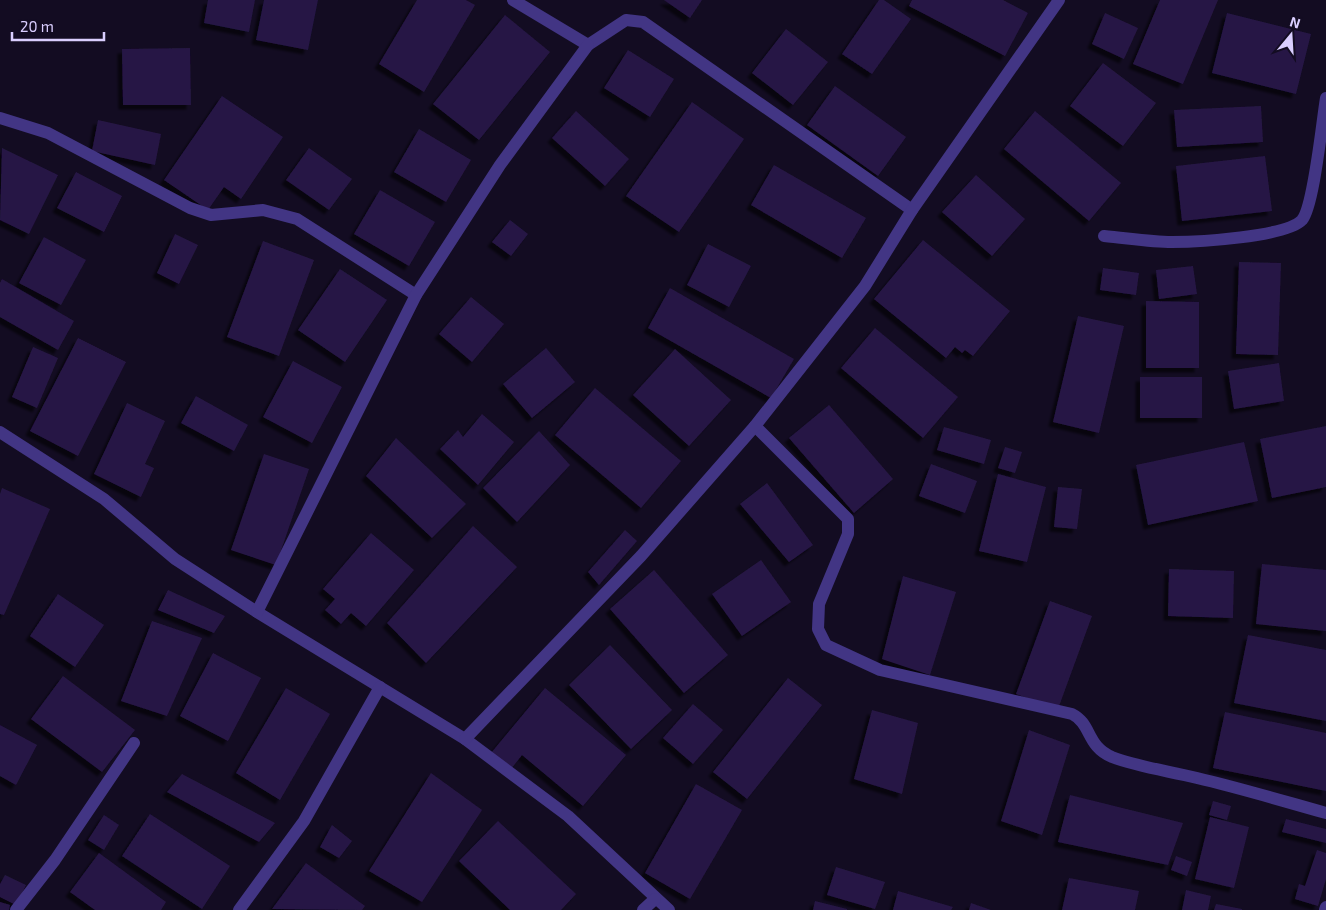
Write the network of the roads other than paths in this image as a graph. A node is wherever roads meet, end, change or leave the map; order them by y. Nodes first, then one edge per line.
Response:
1 (513, 0) edge
2 (1059, 0) edge
3 (588, 45) junction
4 (1326, 98) edge
5 (0, 118) edge
6 (912, 210) junction
7 (1104, 236) dead end
8 (416, 295) junction
9 (754, 426) junction
10 (0, 432) edge
11 (258, 612) junction
12 (380, 687) junction
13 (465, 739) junction
14 (134, 743) dead end
15 (1326, 813) edge
16 (656, 899) junction
17 (16, 910) edge
18 (239, 910) edge
19 (643, 910) edge
20 (669, 910) edge

1 - 3 street
2 - 6 street
3 - 6 street
3 - 8 street
4 - 7 street
5 - 8 street
6 - 9 street
8 - 11 street
9 - 13 street
9 - 15 street
10 - 11 street
11 - 12 street
12 - 13 street
12 - 18 street
13 - 16 street
14 - 17 street
16 - 19 street
16 - 20 street

